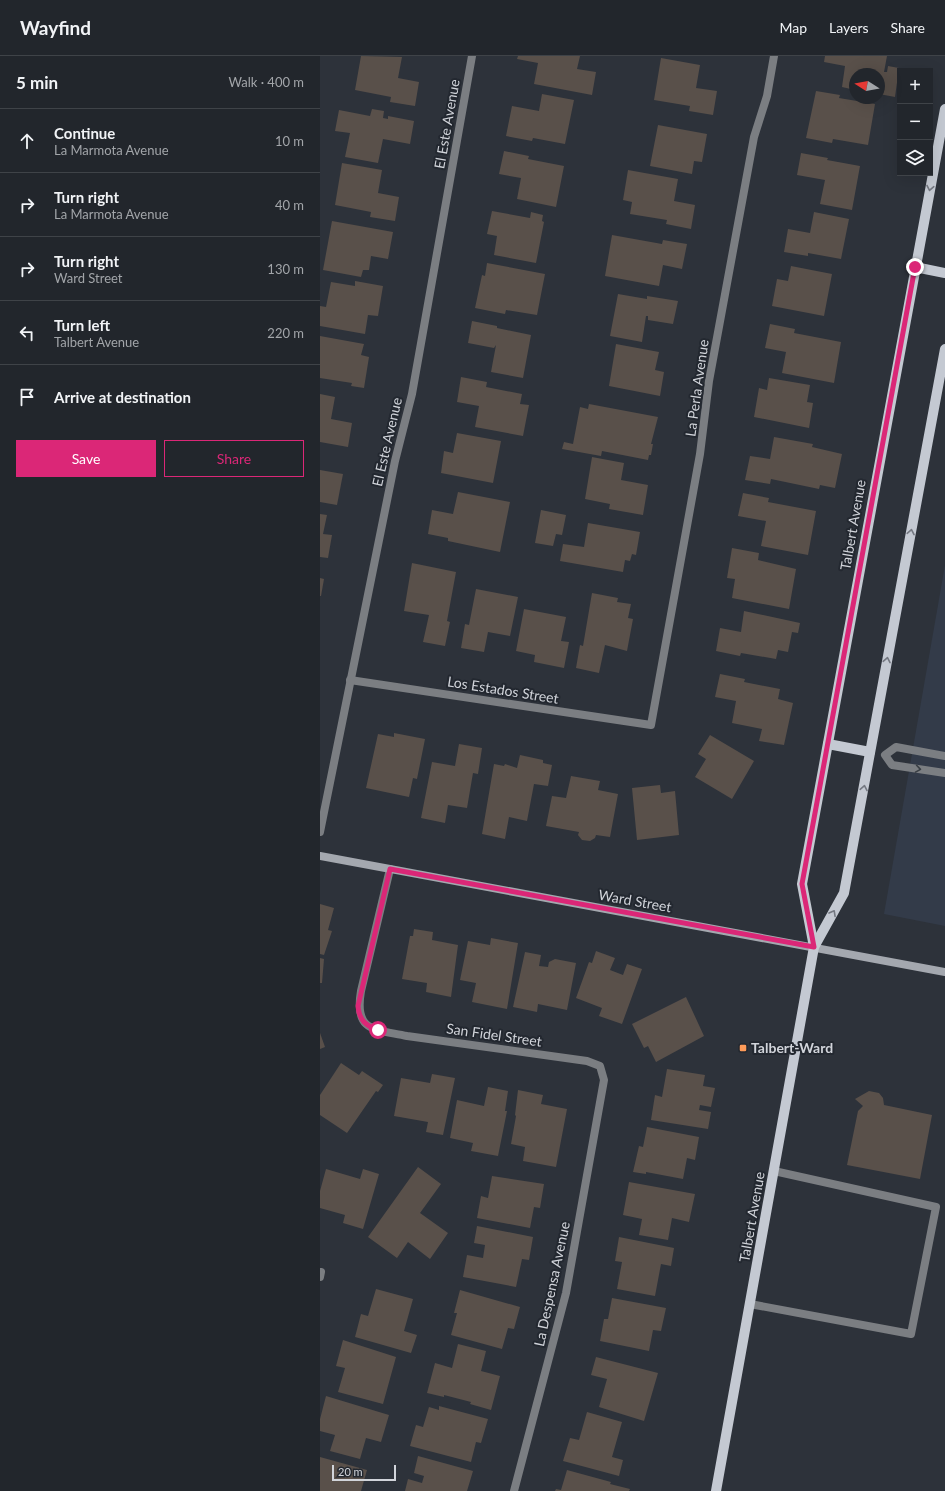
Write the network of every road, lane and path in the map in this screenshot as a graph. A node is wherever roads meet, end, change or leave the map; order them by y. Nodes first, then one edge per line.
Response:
1 (472, 56) edge
2 (774, 56) edge
3 (945, 109) edge
4 (915, 267) junction
5 (945, 273) edge
6 (945, 349) edge
7 (350, 680) junction
8 (651, 725) joint
9 (828, 744) junction
10 (870, 752) junction
11 (885, 755) junction
12 (945, 756) edge
13 (945, 773) edge
14 (320, 832) edge
15 (320, 856) edge
16 (390, 869) junction
17 (814, 947) junction
18 (945, 972) edge
19 (604, 1080) joint
20 (774, 1171) junction
21 (750, 1304) junction
22 (514, 1491) edge
23 (716, 1491) edge

1 - 7 street, El Este Avenue
2 - 8 street, La Perla Avenue
3 -> 4 main road, Talbert Avenue
4 - 5 main road
4 - 9 main road, Talbert Avenue
10 -> 6 main road, Talbert Avenue
7 - 8 street, Los Estados Street
7 - 14 street, El Este Avenue
9 - 10 main road
9 - 17 main road, Talbert Avenue
10 - 11 street
17 -> 10 main road, Talbert Avenue
11 - 12 street
11 -> 13 street
15 - 16 street, Ward Street
16 - 17 street, Ward Street
16 - 19 street, San Fidel Street
17 - 18 street, Ward Street
17 - 20 main road, Talbert Avenue
19 - 22 street, La Despensa Avenue
20 - 21 main road, Talbert Avenue
20 - 21 street
21 - 23 main road, Talbert Avenue

